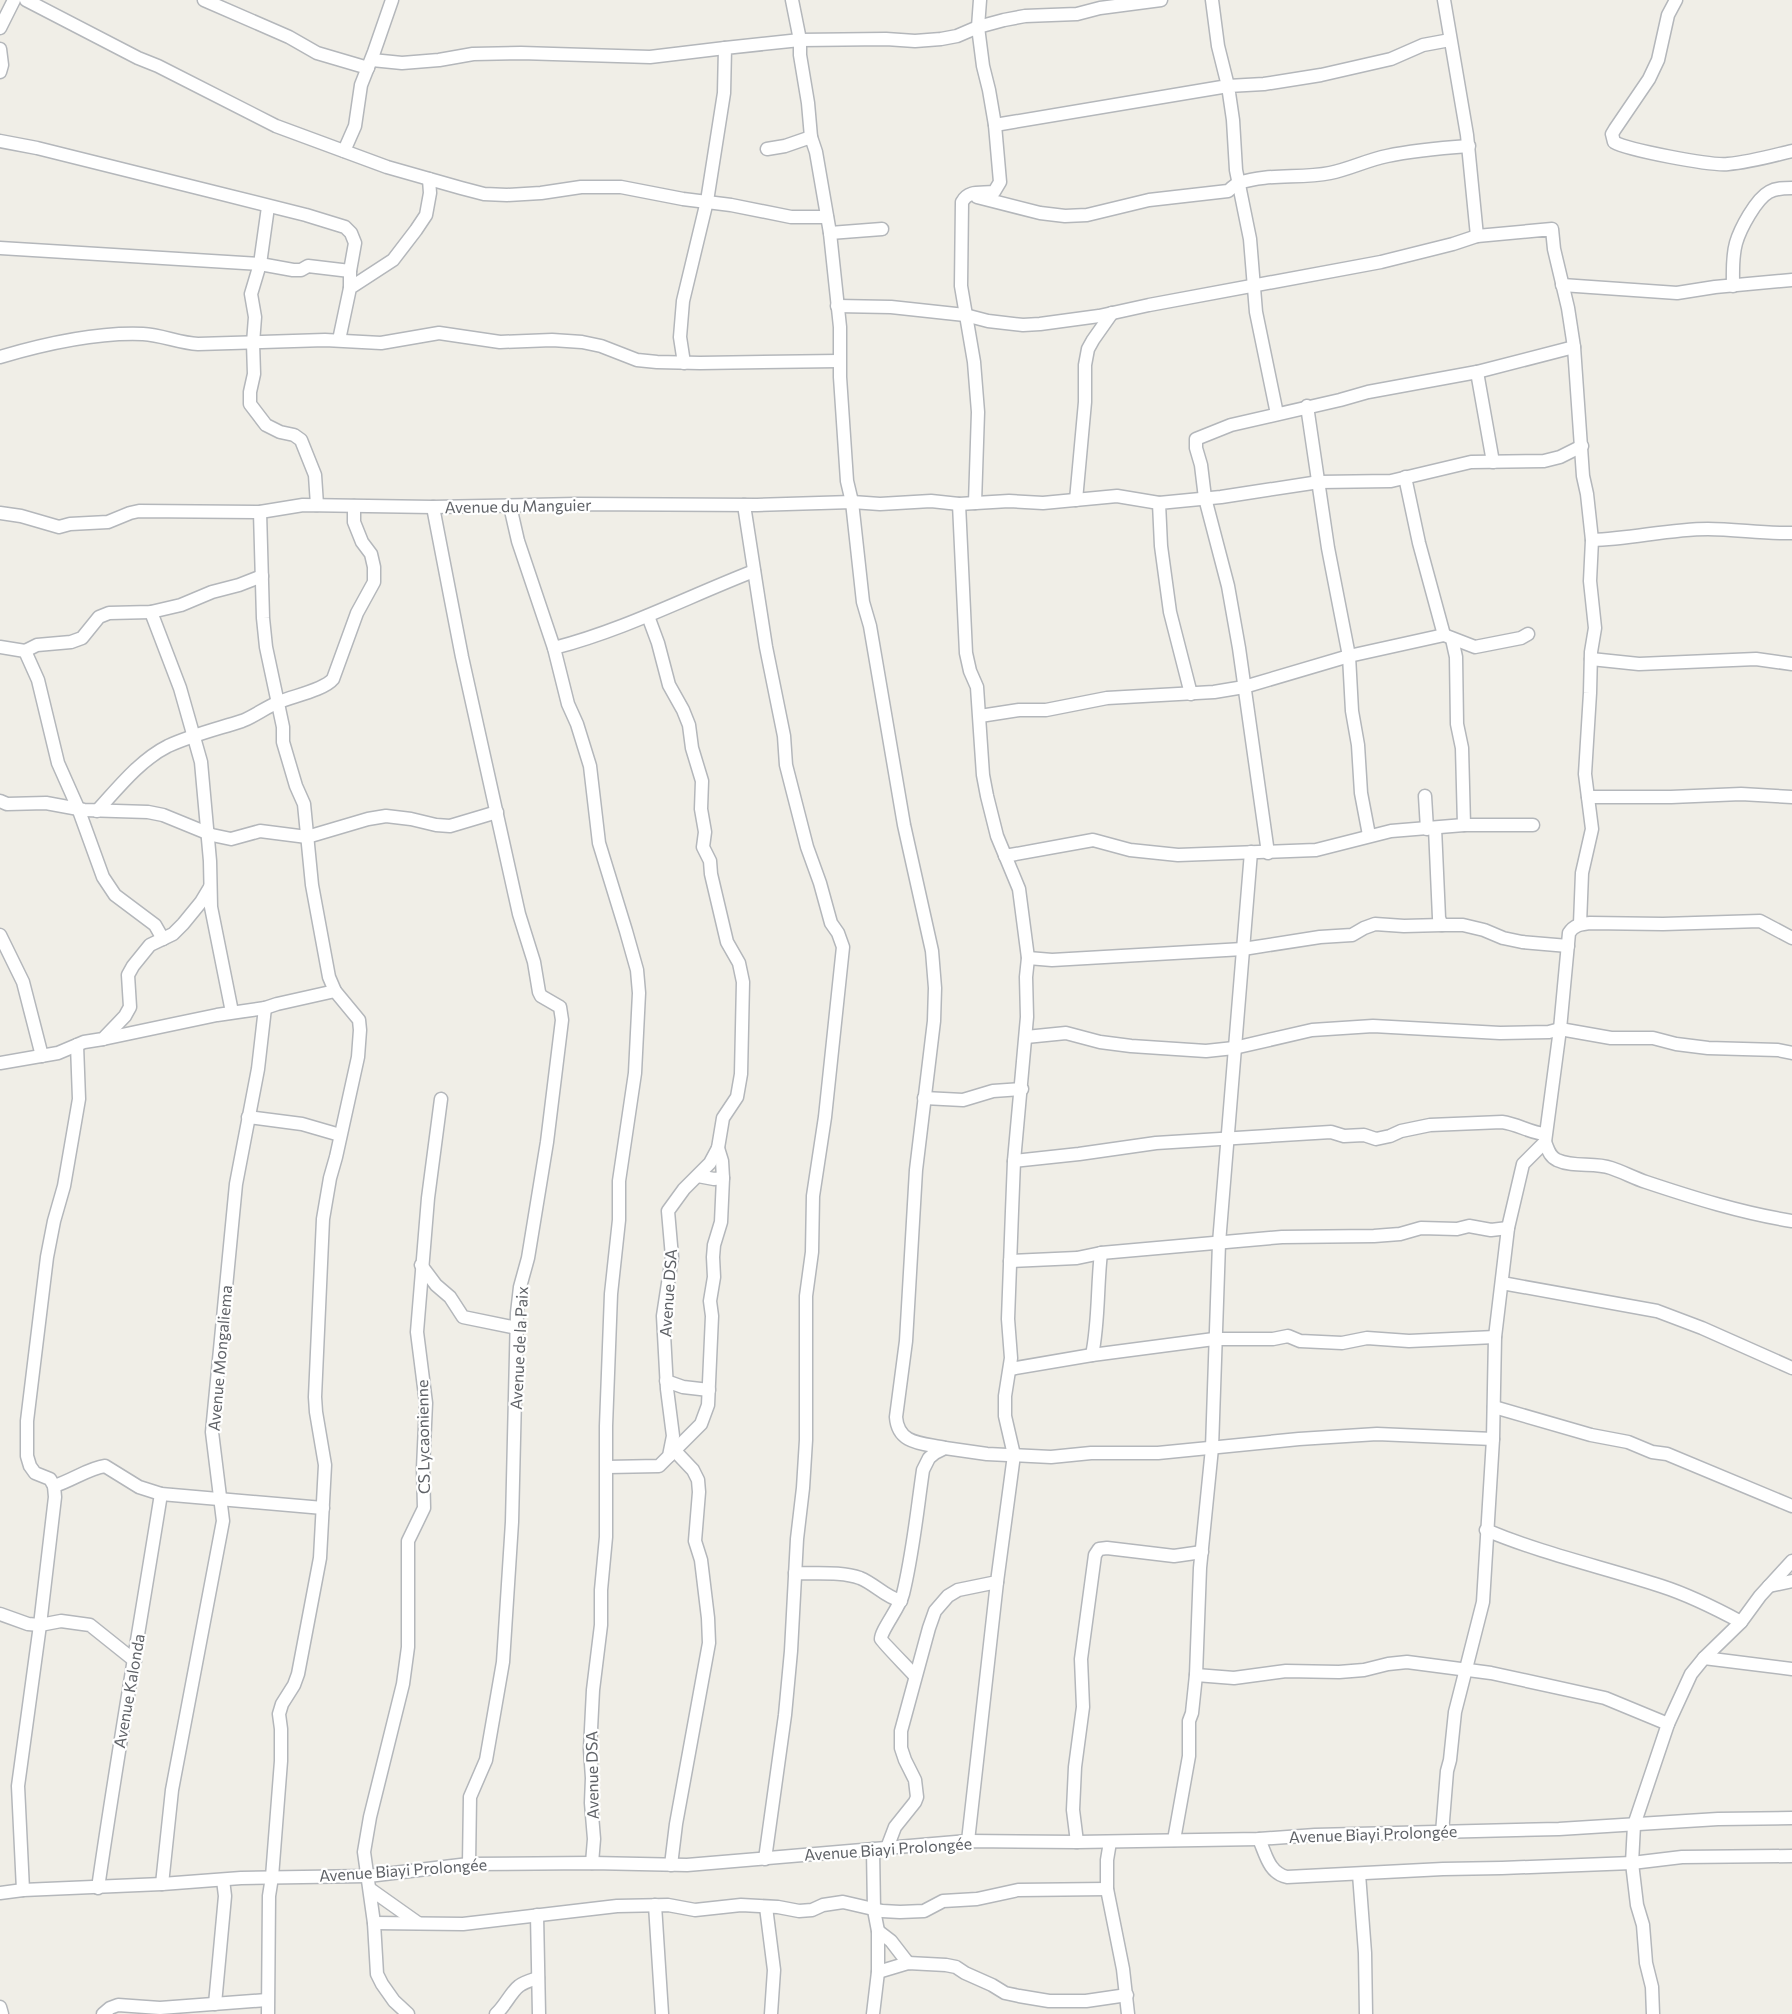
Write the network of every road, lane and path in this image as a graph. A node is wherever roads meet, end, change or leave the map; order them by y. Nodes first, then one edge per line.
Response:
1 (14, 0) edge
2 (26, 0) edge
3 (204, 0) edge
4 (392, 0) edge
5 (792, 0) edge
6 (980, 0) edge
7 (1161, 0) edge
8 (1212, 0) edge
9 (1444, 0) edge
10 (1676, 0) edge
11 (978, 27) junction
12 (0, 28) edge
13 (800, 40) junction
14 (1450, 40) junction
15 (725, 48) junction
16 (0, 49) edge
17 (370, 64) junction
18 (0, 72) edge
19 (1228, 86) junction
20 (995, 125) junction
21 (811, 137) junction
22 (0, 141) edge
23 (1469, 146) junction
24 (767, 149) dead end
25 (344, 151) junction
26 (1792, 151) edge
27 (429, 179) junction
28 (1238, 183) junction
29 (1792, 188) edge
30 (967, 195) junction
31 (707, 201) junction
32 (268, 207) junction
33 (827, 218) junction
34 (882, 229) dead end
35 (830, 233) junction
36 (1477, 236) junction
37 (0, 248) edge
38 (260, 264) junction
39 (350, 271) junction
40 (1792, 280) edge
41 (1562, 285) junction
42 (1255, 286) junction
43 (1733, 286) junction
44 (350, 288) junction
45 (837, 306) junction
46 (1112, 313) junction
47 (965, 315) junction
48 (339, 340) junction
49 (253, 343) junction
50 (1574, 347) junction
51 (0, 357) edge
52 (839, 361) junction
53 (684, 363) junction
54 (1477, 372) junction
55 (1307, 406) junction
56 (1277, 414) junction
57 (1582, 446) junction
58 (1492, 462) junction
59 (1405, 477) junction
60 (1319, 482) junction
61 (1205, 498) junction
62 (1076, 500) junction
63 (852, 502) junction
64 (1159, 502) junction
65 (975, 503) junction
66 (959, 504) junction
67 (317, 505) junction
68 (744, 505) junction
69 (354, 506) junction
70 (510, 506) junction
71 (433, 507) junction
72 (260, 512) junction
73 (0, 513) edge
74 (1792, 533) edge
75 (1592, 540) junction
76 (754, 571) junction
77 (262, 576) junction
78 (151, 612) junction
79 (648, 616) junction
80 (1528, 634) dead end
81 (1448, 637) junction
82 (0, 647) edge
83 (554, 648) junction
84 (25, 651) junction
85 (1349, 657) junction
86 (1591, 659) junction
87 (1792, 664) edge
88 (1244, 687) junction
89 (1191, 694) junction
90 (278, 702) junction
91 (980, 716) junction
92 (192, 736) junction
93 (1425, 796) dead end
94 (1588, 797) junction
95 (1792, 797) edge
96 (0, 801) edge
97 (78, 808) junction
98 (97, 811) junction
99 (497, 812) junction
100 (1464, 825) junction
101 (1533, 825) dead end
102 (1431, 829) junction
103 (207, 833) junction
104 (1369, 835) junction
105 (308, 837) junction
106 (1251, 852) junction
107 (1268, 853) junction
108 (1005, 856) junction
109 (211, 886) junction
110 (1580, 924) junction
111 (1442, 925) junction
112 (0, 935) edge
113 (1792, 938) edge
114 (163, 939) junction
115 (1568, 946) junction
116 (1242, 949) junction
117 (1028, 958) junction
118 (334, 991) junction
119 (265, 1008) junction
120 (232, 1012) junction
121 (1560, 1029) junction
122 (1026, 1038) junction
123 (103, 1039) junction
124 (77, 1045) junction
125 (1234, 1048) junction
126 (1792, 1053) edge
127 (42, 1056) junction
128 (0, 1063) edge
129 (1022, 1089) junction
130 (924, 1098) junction
131 (441, 1099) dead end
132 (248, 1117) junction
133 (340, 1135) junction
134 (1228, 1138) junction
135 (1545, 1138) junction
136 (718, 1148) junction
137 (1014, 1161) junction
138 (698, 1176) junction
139 (723, 1178) junction
140 (1792, 1221) edge
141 (1508, 1228) junction
142 (1219, 1243) junction
143 (1101, 1253) junction
144 (1010, 1261) junction
145 (422, 1265) junction
146 (1502, 1282) junction
147 (517, 1328) junction
148 (1495, 1337) junction
149 (1214, 1339) junction
150 (1092, 1355) junction
151 (1792, 1368) edge
152 (1010, 1369) junction
153 (666, 1382) junction
154 (709, 1390) junction
155 (1494, 1407) junction
156 (1493, 1439) junction
157 (1212, 1448) junction
158 (945, 1449) junction
159 (672, 1454) junction
160 (1014, 1455) junction
161 (607, 1467) junction
162 (54, 1486) junction
163 (161, 1494) junction
164 (220, 1500) junction
165 (1792, 1506) edge
166 (323, 1508) junction
167 (1486, 1530) junction
168 (1202, 1552) junction
169 (1792, 1561) edge
170 (795, 1573) junction
171 (1792, 1581) edge
172 (997, 1582) junction
173 (1769, 1586) junction
174 (901, 1601) junction
175 (0, 1614) edge
176 (1741, 1622) junction
177 (40, 1625) junction
178 (1704, 1658) junction
179 (135, 1661) junction
180 (1792, 1669) edge
181 (1465, 1671) junction
182 (1196, 1675) junction
183 (915, 1676) junction
184 (1668, 1724) junction
185 (1792, 1818) edge
186 (1634, 1825) junction
187 (1442, 1833) junction
188 (1259, 1839) junction
189 (1174, 1840) junction
190 (968, 1841) junction
191 (1077, 1842) junction
192 (1110, 1842) junction
193 (887, 1848) junction
194 (873, 1849) junction
195 (1792, 1856) edge
196 (765, 1859) junction
197 (592, 1863) junction
198 (1632, 1863) junction
199 (469, 1864) junction
200 (671, 1865) junction
201 (1359, 1874) junction
202 (273, 1877) junction
203 (224, 1880) junction
204 (369, 1882) junction
205 (162, 1884) junction
206 (98, 1888) junction
207 (1107, 1889) junction
208 (23, 1890) junction
209 (0, 1893) edge
210 (654, 1905) junction
211 (766, 1907) junction
212 (874, 1910) junction
213 (537, 1915) junction
214 (374, 1923) junction
215 (418, 1923) junction
216 (878, 1931) junction
217 (908, 1962) junction
218 (878, 1972) junction
219 (538, 1978) junction
220 (1126, 1995) junction
221 (267, 2000) junction
222 (215, 2004) junction
223 (0, 2007) edge
224 (2, 2014) edge
225 (103, 2014) edge
226 (268, 2014) edge
227 (408, 2014) edge
228 (496, 2014) edge
229 (538, 2014) edge
230 (662, 2014) edge
231 (771, 2014) edge
232 (873, 2014) edge
233 (1128, 2014) edge
234 (1366, 2014) edge
235 (1653, 2014) edge

1 - 12 street
2 - 25 street
3 - 17 street
4 - 17 street
5 - 13 street
6 - 11 street
7 - 11 street
8 - 19 street
9 - 14 street
10 - 26 street
11 - 13 street
11 - 20 street
13 - 15 street
13 - 21 street
14 - 19 street
14 - 23 street
15 - 17 street
15 - 31 street
16 - 18 street
17 - 25 street
19 - 20 street
19 - 28 street
20 - 30 street
21 - 24 street
21 - 33 street
22 - 32 street
23 - 28 street
23 - 36 street
25 - 27 street
27 - 31 street
27 - 44 street
28 - 30 street
28 - 42 street
29 - 43 street
30 - 47 street
31 - 33 street
31 - 53 street
32 - 38 street
32 - 39 street
33 - 35 street
34 - 35 street
35 - 45 street
36 - 41 street
36 - 42 street
37 - 38 street
38 - 39 street
38 - 49 street
39 - 44 street
40 - 43 street
41 - 43 street
41 - 50 street
42 - 46 street
42 - 56 street
44 - 48 street
45 - 47 street
45 - 52 street
46 - 47 street
46 - 62 street
47 - 65 street
48 - 49 street
48 - 53 street
49 - 51 street
49 - 67 street
50 - 54 street
50 - 57 street
52 - 53 street
52 - 63 street
54 - 55 street
54 - 58 street
55 - 56 street
55 - 60 street
56 - 61 street
57 - 58 street, Avenue du Manguier
57 - 75 street
58 - 59 street, Avenue du Manguier
59 - 60 street, Avenue du Manguier
59 - 81 street
60 - 61 street, Avenue du Manguier
60 - 85 street
61 - 64 street, Avenue du Manguier
61 - 88 street
62 - 64 street, Avenue du Manguier
62 - 65 street, Avenue du Manguier
63 - 66 street, Avenue du Manguier
63 - 68 street, Avenue du Manguier
63 - 130 street
64 - 89 street
65 - 66 street, Avenue du Manguier
66 - 91 street
67 - 69 street, Avenue du Manguier
67 - 72 street, Avenue du Manguier
68 - 70 street, Avenue du Manguier
68 - 76 street
69 - 71 street, Avenue du Manguier
69 - 90 street
70 - 71 street, Avenue du Manguier
70 - 83 street, Avenue DSA
71 - 99 street, Avenue de la Paix
72 - 73 street, Avenue du Manguier
72 - 77 street
74 - 75 street
75 - 86 street
76 - 79 street
76 - 170 street
77 - 78 street
77 - 90 street
78 - 84 street
78 - 92 street
79 - 83 street
79 - 136 street, Avenue DSA
80 - 81 street
81 - 85 street
81 - 100 street
82 - 84 street
83 - 161 street, Avenue DSA
84 - 97 street
85 - 88 street
85 - 104 street
86 - 87 street
86 - 94 street
88 - 89 street
88 - 107 street
89 - 91 street
90 - 92 street
90 - 105 street
91 - 108 street
92 - 98 street
92 - 103 street
93 - 102 street
94 - 95 street
94 - 110 street
96 - 97 street
97 - 98 street
97 - 114 street
98 - 103 street
99 - 105 street
99 - 147 street, Avenue de la Paix
100 - 101 street
100 - 102 street
102 - 104 street
102 - 111 street
103 - 105 street
103 - 109 street
104 - 107 street
105 - 118 street
106 - 107 street
106 - 108 street
106 - 116 street
108 - 117 street
109 - 114 street
109 - 120 street
110 - 113 street
110 - 115 street
111 - 115 street
111 - 116 street
112 - 127 street
114 - 123 street
115 - 121 street
116 - 117 street
116 - 125 street
117 - 122 street
118 - 119 street
118 - 133 street
119 - 120 street
119 - 132 street, Avenue Mongaliema
120 - 123 street
121 - 125 street
121 - 126 street
121 - 135 street
122 - 125 street
122 - 129 street
123 - 124 street
124 - 127 street
124 - 162 street
125 - 134 street
127 - 128 street
129 - 130 street
129 - 137 street
130 - 158 street
131 - 145 street, CS Lycaonienne
132 - 133 street
132 - 164 street, Avenue Mongaliema
133 - 166 street
134 - 135 street
134 - 137 street
134 - 142 street
135 - 140 street
135 - 141 street
136 - 138 street, Avenue DSA
136 - 139 street
137 - 144 street
138 - 139 street
138 - 153 street, Avenue DSA
139 - 154 street
141 - 142 street
141 - 146 street
142 - 143 street
142 - 149 street
143 - 144 street
143 - 150 street
144 - 152 street
145 - 147 street
145 - 204 street, CS Lycaonienne
146 - 148 street
146 - 151 street
147 - 199 street, Avenue de la Paix
148 - 149 street
148 - 155 street
149 - 150 street
149 - 157 street
150 - 152 street
152 - 160 street
153 - 154 street
153 - 159 street, Avenue DSA
154 - 159 street
155 - 156 street
155 - 165 street
156 - 157 street
156 - 167 street
157 - 160 street
157 - 168 street
158 - 160 street
158 - 174 street
159 - 161 street
159 - 200 street
160 - 172 street
161 - 197 street, Avenue DSA
162 - 163 street
162 - 177 street
163 - 164 street
163 - 179 street, Avenue Kalonda
164 - 166 street
164 - 205 street, Avenue Mongaliema
166 - 202 street
167 - 176 street
167 - 181 street
168 - 182 street
168 - 191 street
169 - 173 street
170 - 174 street
170 - 196 street
171 - 173 street
172 - 183 street
172 - 190 street
173 - 176 street
174 - 183 street
175 - 177 street
176 - 178 street
177 - 179 street
177 - 208 street
178 - 180 street
178 - 184 street
179 - 206 street, Avenue Kalonda
181 - 182 street
181 - 184 street
181 - 187 street
182 - 189 street
183 - 193 street
184 - 186 street
185 - 186 street, Avenue Biayi Prolongée
186 - 187 street, Avenue Biayi Prolongée
186 - 198 street
187 - 188 street, Avenue Biayi Prolongée
188 - 189 street, Avenue Biayi Prolongée
188 - 201 street
189 - 192 street, Avenue Biayi Prolongée
190 - 191 street, Avenue Biayi Prolongée
190 - 193 street, Avenue Biayi Prolongée
191 - 192 street, Avenue Biayi Prolongée
192 - 207 street
193 - 194 street, Avenue Biayi Prolongée
194 - 196 street, Avenue Biayi Prolongée
194 - 212 street
195 - 198 street
196 - 200 street, Avenue Biayi Prolongée
197 - 199 street, Avenue Biayi Prolongée
197 - 200 street, Avenue Biayi Prolongée
198 - 201 street
198 - 235 street
199 - 204 street, Avenue Biayi Prolongée
201 - 234 street
202 - 203 street, Avenue Biayi Prolongée
202 - 204 street, Avenue Biayi Prolongée
202 - 221 street
203 - 205 street, Avenue Biayi Prolongée
203 - 222 street
204 - 214 street, CS Lycaonienne
204 - 215 street
205 - 206 street, Avenue Biayi Prolongée
206 - 208 street, Avenue Biayi Prolongée
207 - 212 street
207 - 220 street
208 - 209 street, Avenue Biayi Prolongée
210 - 211 street
210 - 213 street
210 - 230 street
211 - 212 street
211 - 231 street
212 - 216 street
213 - 215 street
213 - 219 street
214 - 215 street
214 - 227 street, CS Lycaonienne
216 - 217 street
216 - 218 street
217 - 218 street
217 - 220 street
218 - 232 street
219 - 228 street
219 - 229 street
220 - 233 street
221 - 222 street
221 - 226 street
222 - 225 street
223 - 224 street

